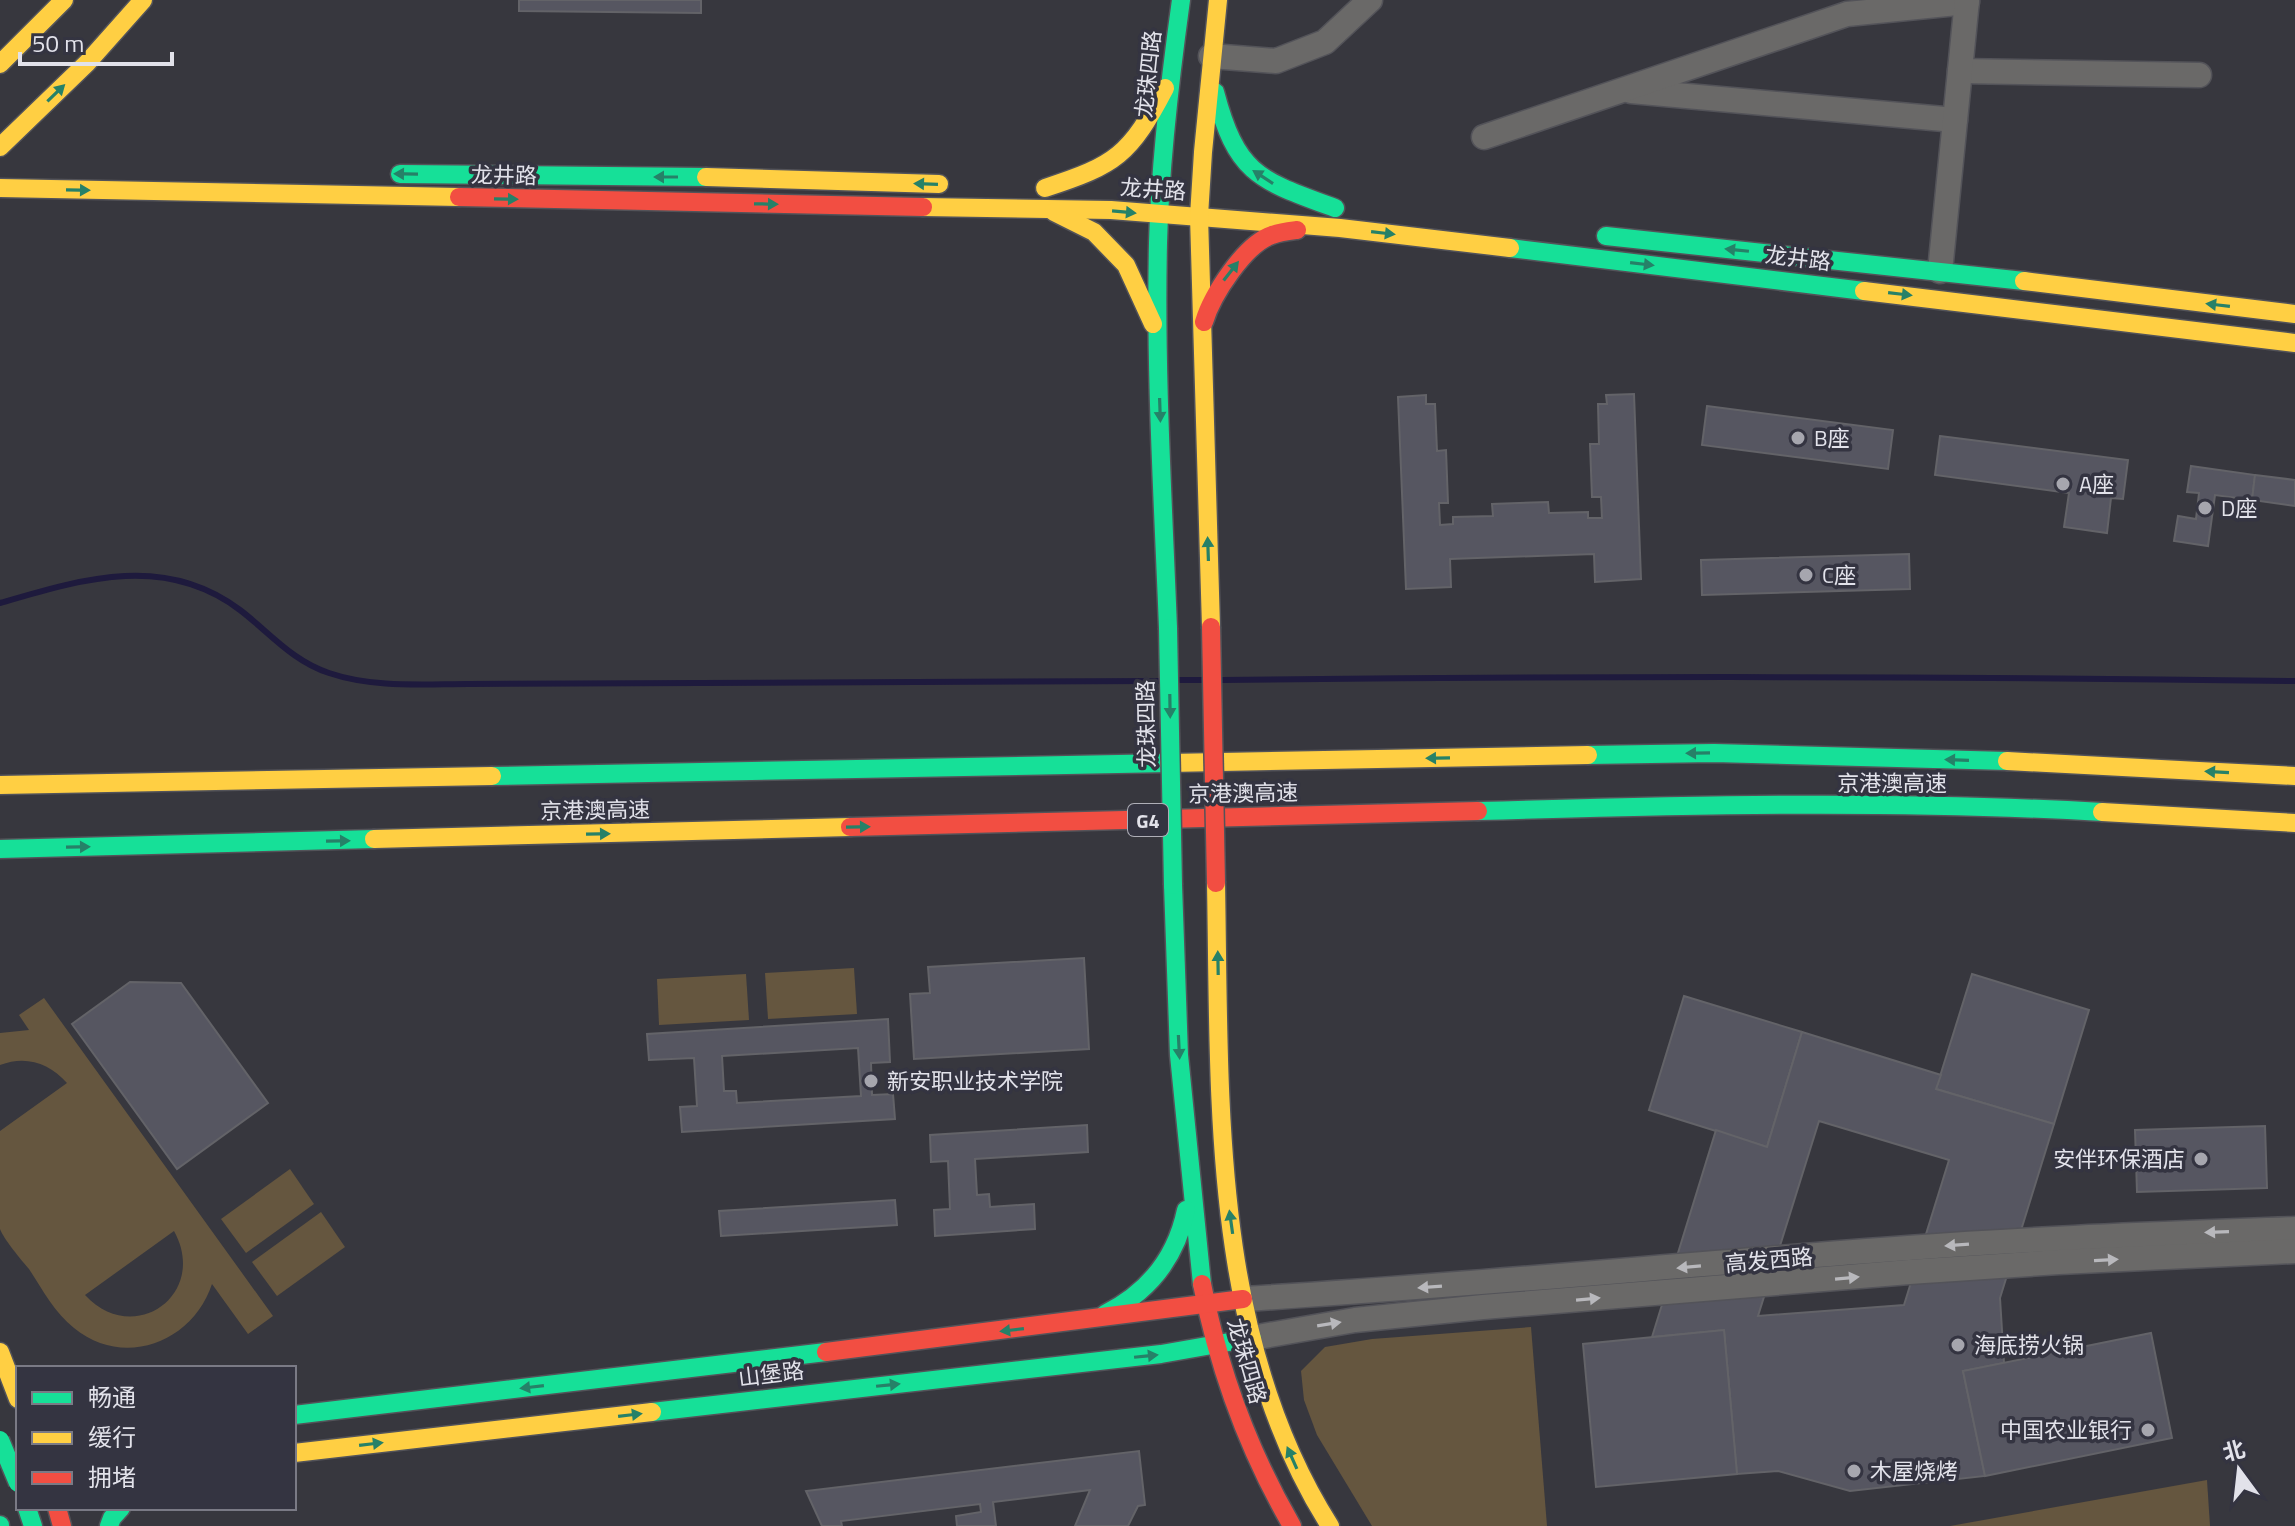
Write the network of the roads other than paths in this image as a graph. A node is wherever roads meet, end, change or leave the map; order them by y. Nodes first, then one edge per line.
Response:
1 (64, 0) edge
2 (143, 0) edge
3 (1181, 0) edge
4 (1218, 0) edge
5 (1370, 0) edge
6 (1967, 1) edge
7 (1211, 56) junction
8 (0, 64) edge
9 (1960, 71) junction
10 (1171, 74) junction
11 (2199, 75) dead end
12 (1622, 90) junction
13 (1955, 120) junction
14 (1484, 137) dead end
15 (0, 147) edge
16 (383, 173) dead end
17 (954, 184) dead end
18 (0, 188) edge
19 (1100, 190) dead end
20 (1139, 192) dead end
21 (1181, 195) junction
22 (1223, 198) dead end
23 (1278, 203) dead end
24 (1046, 209) junction
25 (1160, 214) junction
26 (1199, 216) junction
27 (1340, 228) junction
28 (1583, 234) dead end
29 (1940, 271) junction
30 (2295, 314) edge
31 (1157, 332) junction
32 (1202, 342) junction
33 (2295, 343) edge
34 (306, 762) dead end
35 (2295, 776) edge
36 (380, 777) junction
37 (0, 785) edge
38 (2295, 823) edge
39 (0, 849) edge
40 (1190, 1178) junction
41 (2295, 1229) edge
42 (2295, 1251) edge
43 (1243, 1299) junction
44 (1207, 1304) junction
45 (1090, 1320) junction
46 (1252, 1338) junction
47 (1216, 1345) junction
48 (0, 1352) edge
49 (16, 1394) edge
50 (296, 1415) edge
51 (0, 1440) edge
52 (296, 1453) edge
53 (16, 1478) edge
54 (1292, 1526) edge
55 (1330, 1526) edge

1 - 8 main road
15 -> 2 main road
3 - 10 main road, 龙珠四路
4 - 7 main road, 龙珠四路
5 - 7 street
6 - 9 street
6 - 12 street
7 - 21 main road, 龙珠四路
23 -> 7 main road
9 - 11 street
9 - 13 street
10 - 19 main road, 龙井路
10 - 21 main road, 龙珠四路
12 - 13 street
12 - 14 street
13 - 29 street
17 -> 16 main road, 龙井路
18 -> 24 main road, 龙井路
20 - 21 main road, 龙井路
21 - 22 main road, 龙井路
21 - 25 main road, 龙珠四路
21 - 26 main road, 龙珠四路
24 -> 25 main road, 龙井路
24 - 31 main road
25 - 26 main road, 龙井路
25 - 31 main road, 龙珠四路
26 - 27 main road, 龙井路
26 - 32 main road, 龙珠四路
32 -> 27 main road
27 -> 33 main road, 龙井路
29 -> 28 main road, 龙井路
30 -> 29 main road, 龙井路
31 -> 40 main road, 龙珠四路, bridge
43 -> 32 main road, 龙珠四路, bridge
34 - 36 main road
35 -> 36 main road, 京港澳高速
36 - 37 main road, 京港澳高速
39 -> 38 main road, 京港澳高速 / G4
40 - 44 main road, 龙珠四路
40 - 45 main road
41 -> 43 street, 高发西路
46 -> 42 street, 高发西路
43 - 44 main road, 山堡路
43 - 46 main road, 龙珠四路
44 - 45 main road, 山堡路
44 - 47 main road, 龙珠四路
45 -> 50 main road, 山堡路
46 - 47 main road, 山堡路
55 -> 46 main road, 龙珠四路
52 -> 47 main road, 山堡路
47 - 54 main road, 龙珠四路
48 - 49 main road
51 - 53 main road, bridge

